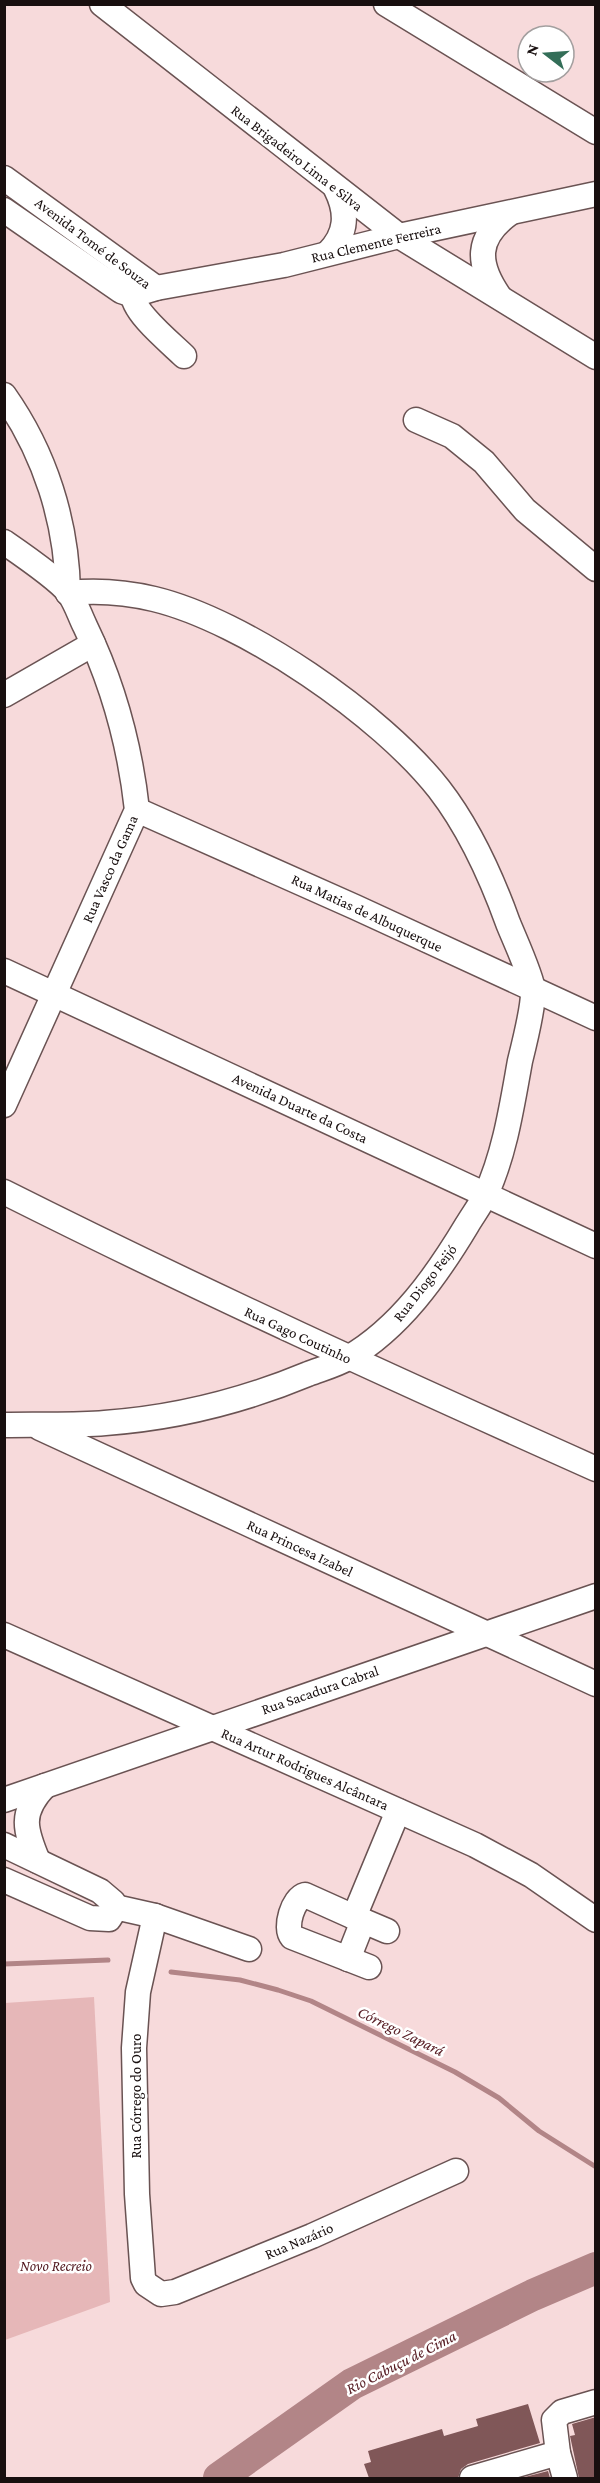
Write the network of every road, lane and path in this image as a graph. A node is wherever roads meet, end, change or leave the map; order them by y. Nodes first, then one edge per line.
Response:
1 (102, 4) edge
2 (386, 4) edge
3 (596, 132) edge
4 (4, 178) edge
5 (336, 189) junction
6 (596, 194) edge
7 (4, 210) edge
8 (510, 213) junction
9 (399, 236) junction
10 (327, 253) junction
11 (143, 286) junction
12 (500, 298) junction
13 (184, 356) dead end
14 (596, 357) edge
15 (4, 395) edge
16 (416, 420) dead end
17 (4, 542) edge
18 (596, 569) edge
19 (68, 593) junction
20 (93, 644) junction
21 (4, 694) edge
22 (137, 810) junction
23 (4, 971) edge
24 (533, 990) junction
25 (54, 993) junction
26 (596, 1018) edge
27 (4, 1105) edge
28 (4, 1192) edge
29 (486, 1194) junction
30 (596, 1246) edge
31 (348, 1358) junction
32 (4, 1412) edge
33 (32, 1424) junction
34 (4, 1425) edge
35 (596, 1469) edge
36 (596, 1596) edge
37 (487, 1634) junction
38 (4, 1635) edge
39 (596, 1684) edge
40 (212, 1727) junction
41 (45, 1786) junction
42 (4, 1800) edge
43 (398, 1811) junction
44 (4, 1845) edge
45 (38, 1861) junction
46 (4, 1880) edge
47 (115, 1907) junction
48 (592, 1910) edge
49 (155, 1916) junction
50 (358, 1919) junction
51 (387, 1932) dead end
52 (249, 1948) dead end
53 (456, 2171) dead end
54 (143, 2278) joint
55 (596, 2403) edge
56 (558, 2453) junction
57 (472, 2478) edge
58 (565, 2478) edge

1 - 5 street, Rua Brigadeiro Lima e Silva
2 - 3 street
4 - 11 street, Avenida Tomé de Souza
5 - 9 street, Rua Brigadeiro Lima e Silva
5 - 10 street
6 - 8 street, Rua Clemente Ferreira
7 - 11 street, Avenida Tomé de Souza
8 - 9 street, Rua Clemente Ferreira
8 - 12 street, Rua Brigadeiro Lima e Silva
9 - 10 street, Rua Clemente Ferreira
9 - 12 street, Rua Brigadeiro Lima e Silva
10 - 11 street, Rua Clemente Ferreira
11 - 13 street
12 - 14 street, Rua Brigadeiro Lima e Silva
15 - 19 street
16 - 18 street
17 - 19 street
19 - 20 street, Rua Vasco da Gama
19 - 24 street
20 - 21 street
20 - 22 street, Rua Vasco da Gama
22 - 24 street, Rua Matias de Albuquerque
22 - 25 street, Rua Vasco da Gama
23 - 25 street, Avenida Duarte da Costa
24 - 26 street, Rua Matias de Albuquerque
24 - 29 street, Rua Diogo Feijó
25 - 27 street, Rua Vasco da Gama
25 - 29 street, Avenida Duarte da Costa
28 - 31 street, Rua Gago Coutinho
29 - 30 street, Avenida Duarte da Costa
29 - 31 street, Rua Diogo Feijó
31 - 33 street, Rua Diogo Feijó
31 - 35 street, Rua Gago Coutinho
32 - 33 street, Rua Princesa Izabel
33 - 34 street, Rua Diogo Feijó
33 - 37 street, Rua Princesa Izabel
36 - 37 street, Rua Sacadura Cabral
37 - 39 street, Rua Princesa Izabel
37 - 40 street, Rua Sacadura Cabral
38 - 40 street, Rua Artur Rodrigues Alcântara
40 - 41 street, Rua Sacadura Cabral
40 - 43 street, Rua Artur Rodrigues Alcântara
41 - 42 street, Rua Sacadura Cabral
41 - 45 street
43 - 48 street, Rua Artur Rodrigues Alcântara
43 - 50 street
44 - 45 street
45 - 47 street
46 - 47 street
47 - 49 street
49 - 52 street
49 - 54 street, Rua Córrego do Ouro
50 - 50 street
50 - 51 street
53 - 54 street, Rua Nazário
55 - 56 street
56 - 57 street
56 - 58 street

